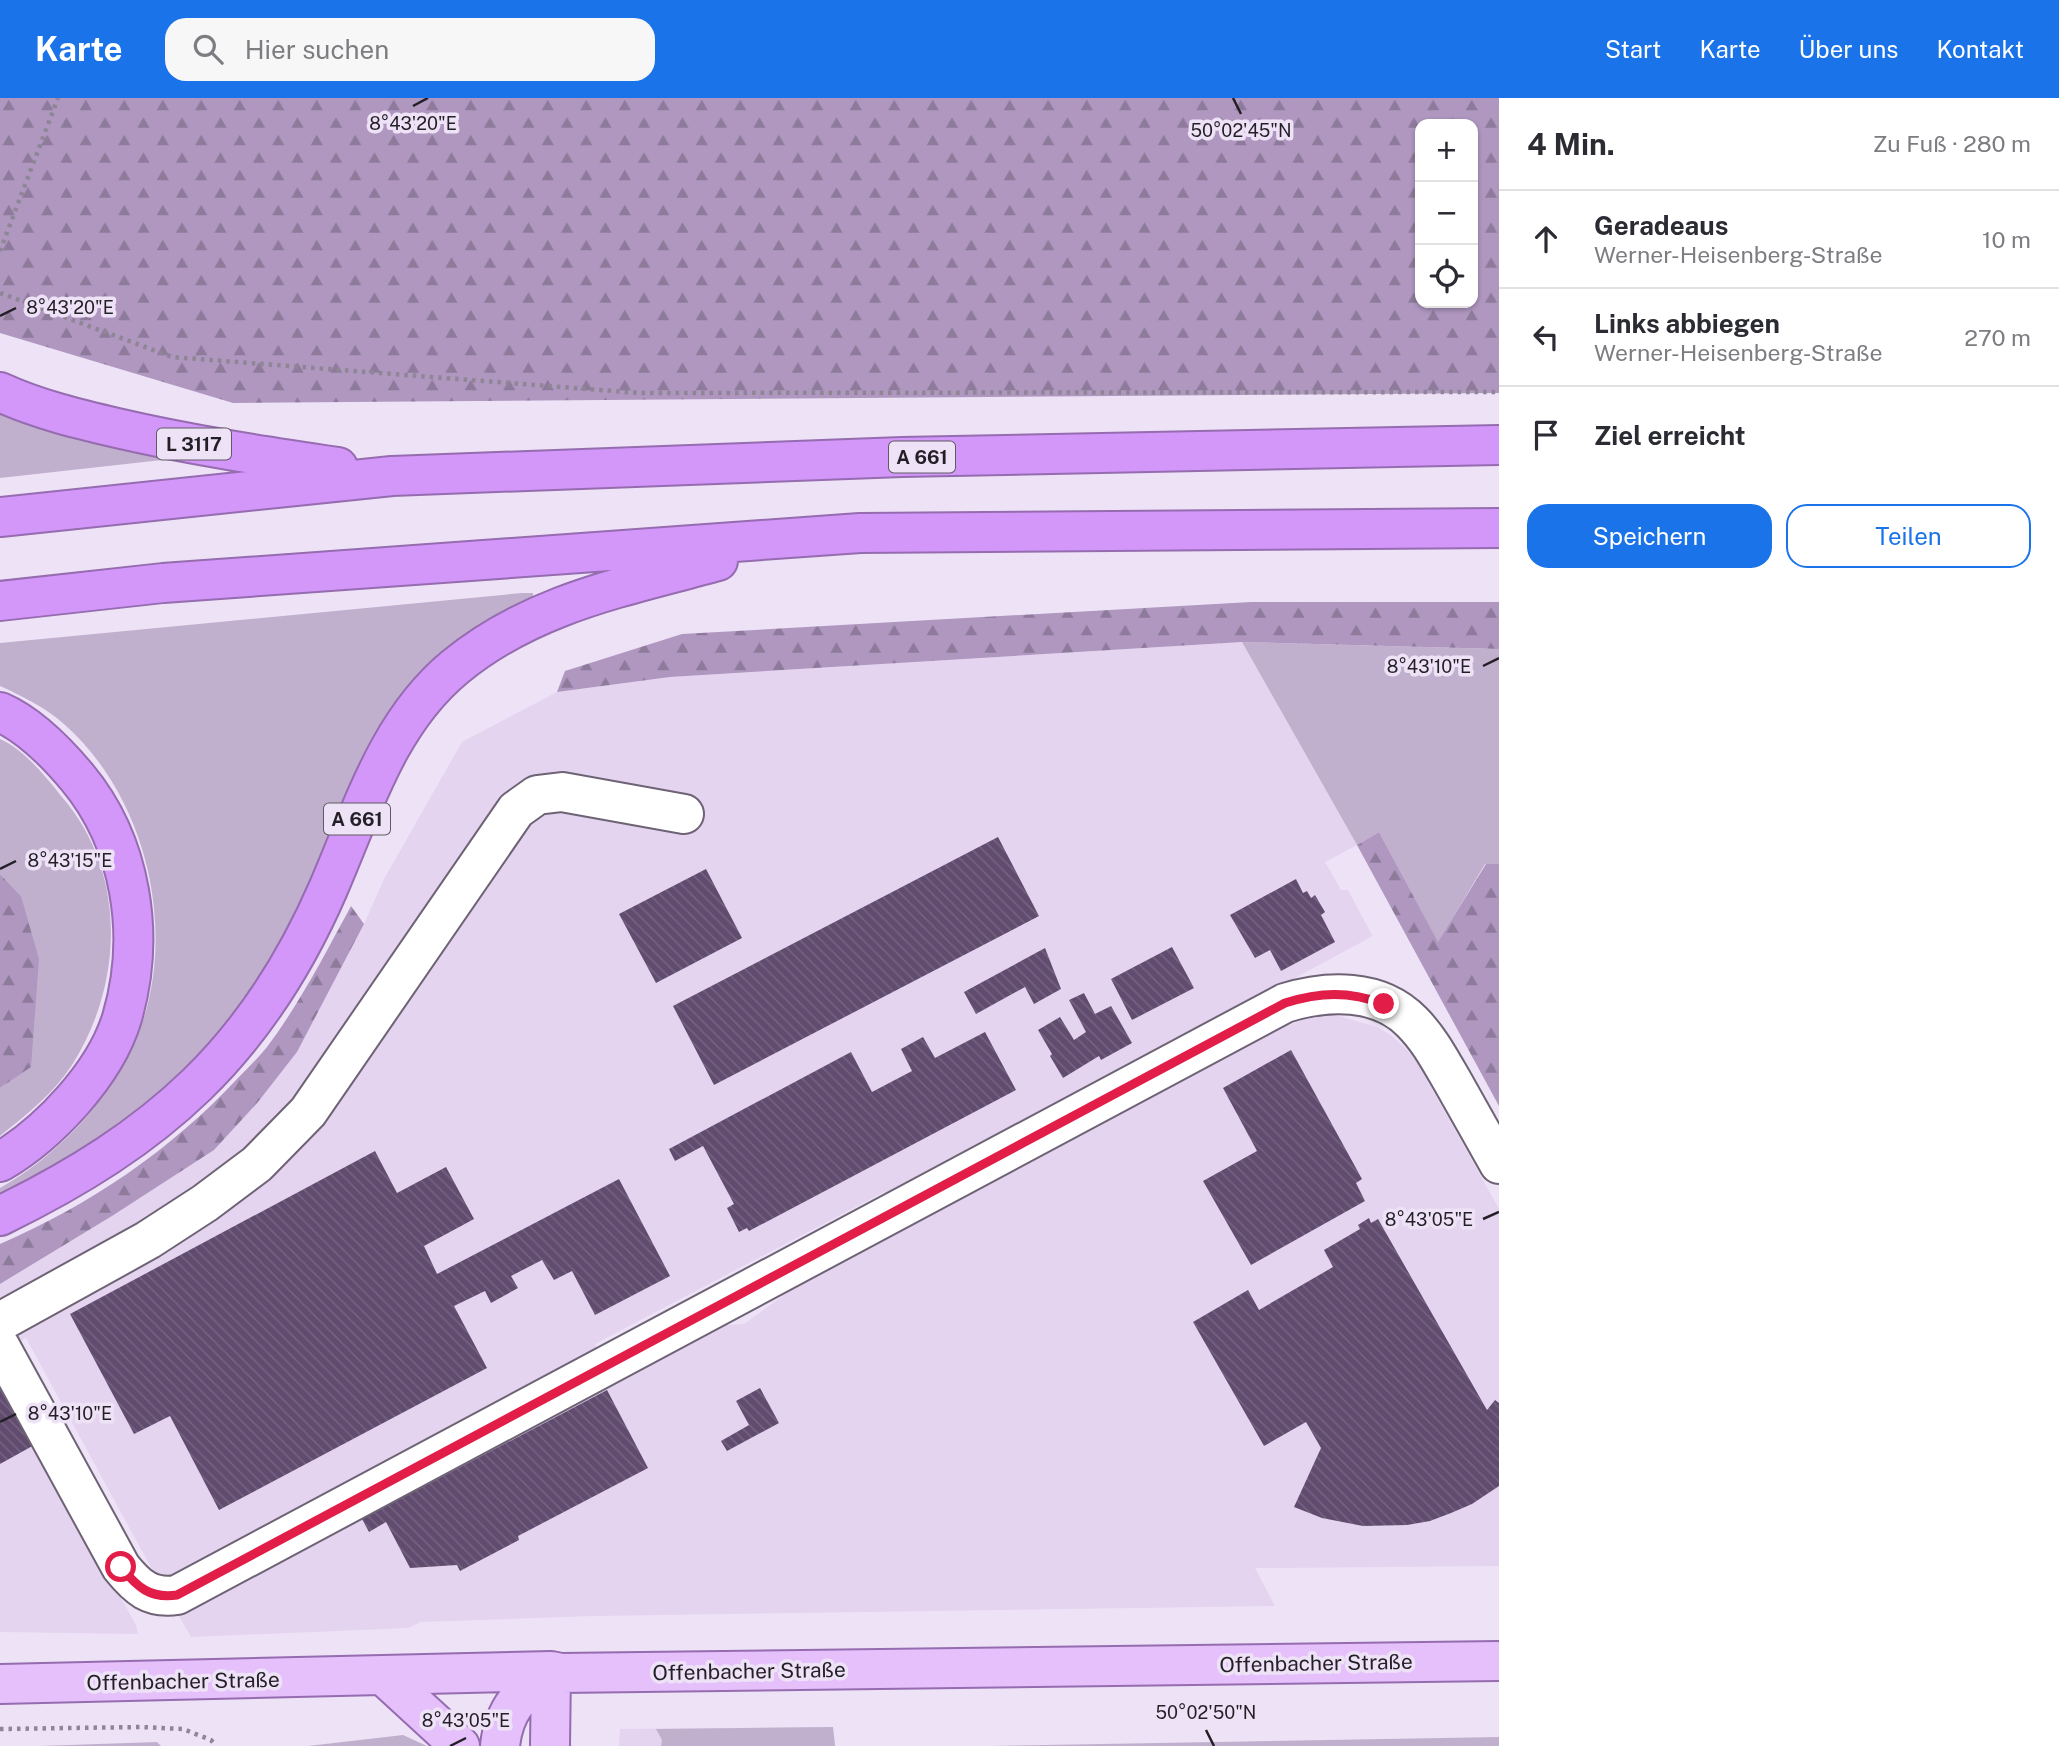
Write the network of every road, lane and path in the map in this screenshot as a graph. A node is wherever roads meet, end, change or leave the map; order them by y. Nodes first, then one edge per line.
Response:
1 (58, 98) edge
2 (0, 251) edge
3 (0, 293) edge
4 (0, 392) edge
5 (1499, 392) edge
6 (1499, 445) edge
7 (392, 476) junction
8 (0, 517) edge
9 (1499, 528) edge
10 (798, 539) junction
11 (0, 601) edge
12 (0, 712) edge
13 (684, 814) dead end
14 (0, 1162) edge
15 (1499, 1164) edge
16 (0, 1216) edge
17 (1, 1340) edge
18 (1494, 1664) edge
19 (551, 1671) junction
20 (385, 1676) junction
21 (0, 1684) edge
22 (0, 1729) edge
23 (216, 1746) edge
24 (460, 1746) edge
25 (500, 1746) edge
26 (550, 1746) edge

1 - 2 path
3 - 5 path
4 - 7 highway, L 3117
6 - 7 highway, A 661
7 - 8 highway, A 661
9 - 10 highway, A 661
10 - 11 highway, A 661
10 - 16 highway, A 661
12 - 14 highway
13 - 17 street
15 - 17 street
18 - 19 main road, Offenbacher Straße
19 - 20 main road, Offenbacher Straße
19 - 25 main road
19 - 26 main road
20 - 21 main road, Offenbacher Straße
20 - 24 main road
22 - 23 path

